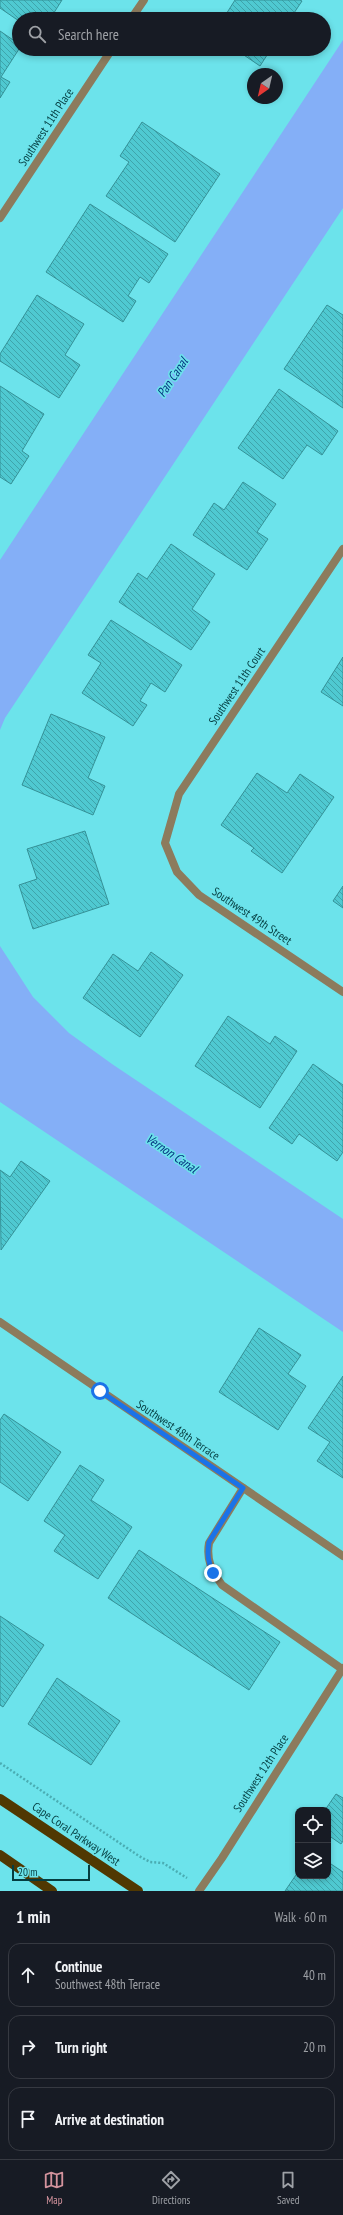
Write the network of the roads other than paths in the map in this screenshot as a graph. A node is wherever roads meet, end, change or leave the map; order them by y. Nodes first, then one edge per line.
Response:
1 (144, 0) edge
2 (136, 12) edge
3 (107, 56) edge
4 (0, 218) edge
5 (343, 549) edge
6 (165, 843) joint
7 (343, 992) edge
8 (0, 1322) edge
9 (243, 1488) junction
10 (343, 1556) edge
11 (343, 1668) edge
12 (0, 1798) edge
13 (0, 1856) edge
14 (200, 1889) edge
15 (52, 1891) edge
16 (138, 1891) edge

1 - 2 street
3 - 4 street, Southwest 11th Place
5 - 6 street, Southwest 11th Court
6 - 7 street, Southwest 49th Street
8 - 9 street, Southwest 48th Terrace
9 - 10 street, Southwest 48th Terrace
9 - 11 street
11 - 14 street, Southwest 12th Place
12 - 16 main road, Cape Coral Parkway West
13 - 15 main road

